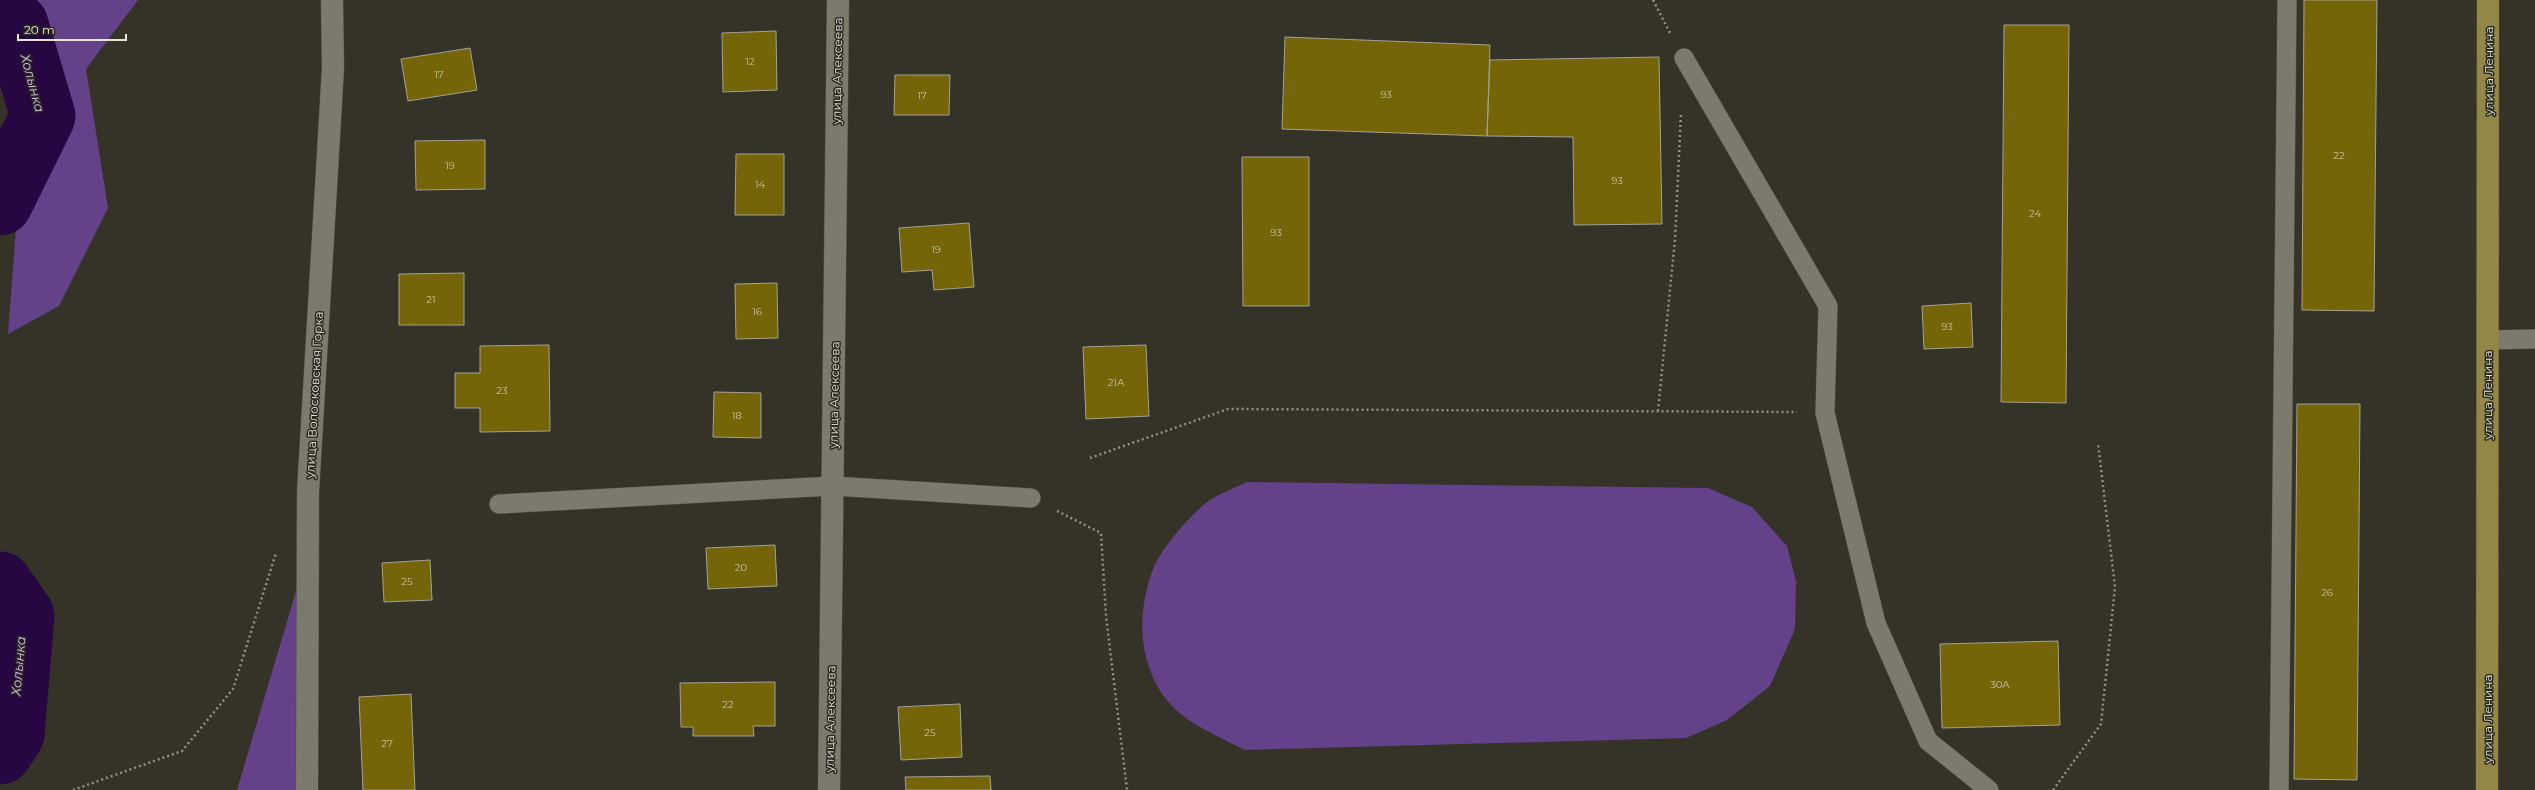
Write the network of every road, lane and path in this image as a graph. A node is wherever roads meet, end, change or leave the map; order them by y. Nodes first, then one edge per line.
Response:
1 (332, 0) edge
2 (838, 0) edge
3 (1653, 0) edge
4 (2287, 0) edge
5 (2488, 0) edge
6 (1684, 58) joint
7 (1682, 106) dead end
8 (2535, 339) edge
9 (2487, 340) junction
10 (1658, 411) junction
11 (1825, 413) junction
12 (2098, 443) dead end
13 (1090, 458) dead end
14 (833, 486) junction
15 (1031, 498) joint
16 (499, 504) dead end
17 (277, 548) dead end
18 (72, 790) edge
19 (307, 790) edge
20 (830, 790) edge
21 (1127, 790) edge
22 (1989, 790) edge
23 (2053, 790) edge
24 (2279, 790) edge
25 (2486, 790) edge

1 - 19 street, улица Волосковская Горка
2 - 14 street, улица Алексеева
3 - 6 path
4 - 24 lane
5 - 9 main road, улица Ленина
6 - 11 lane
7 - 10 path
8 - 9 lane
9 - 25 main road, улица Ленина
10 - 11 path
10 - 13 path
11 - 22 lane
12 - 23 path
14 - 15 lane
14 - 16 lane
14 - 20 street, улица Алексеева
15 - 21 path
17 - 18 path

